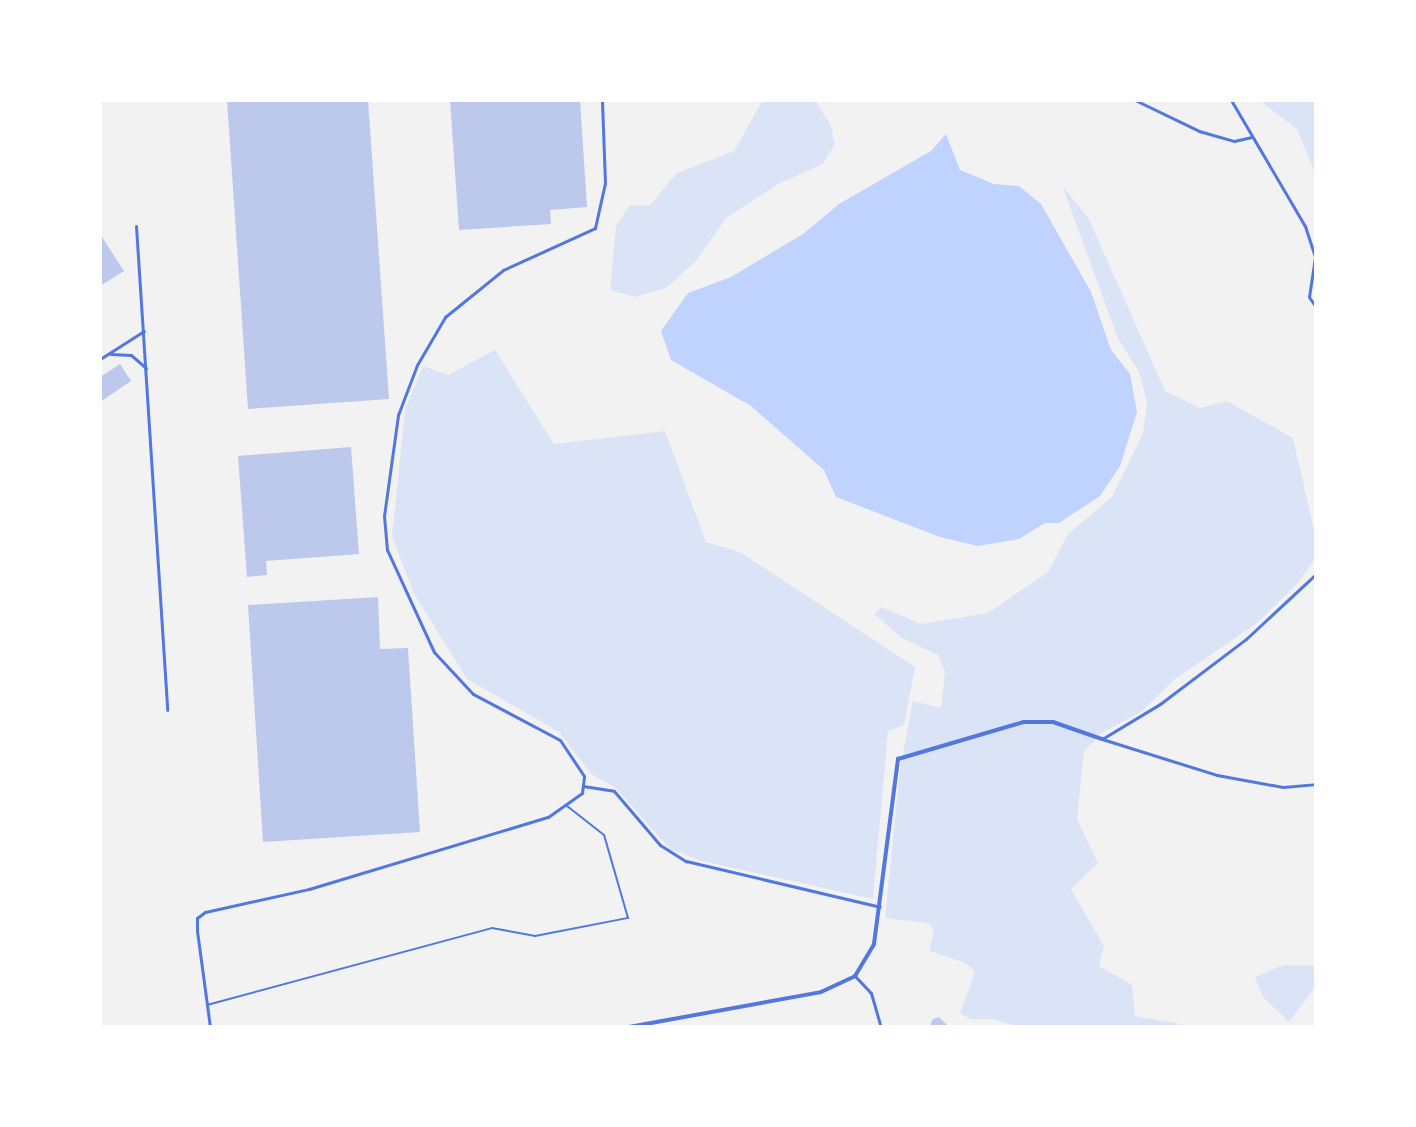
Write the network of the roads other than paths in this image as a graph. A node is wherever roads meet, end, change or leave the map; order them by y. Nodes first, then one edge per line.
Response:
1 (602, 100) edge
2 (1135, 100) edge
3 (1231, 100) edge
4 (1251, 137) junction
5 (136, 226) dead end
6 (1316, 307) edge
7 (144, 331) junction
8 (102, 358) edge
9 (148, 370) junction
10 (1316, 574) edge
11 (167, 710) dead end
12 (1102, 739) junction
13 (1316, 784) edge
14 (583, 786) junction
15 (567, 806) junction
16 (880, 907) junction
17 (855, 976) junction
18 (207, 1005) junction
19 (210, 1027) edge
20 (629, 1027) edge
21 (881, 1027) edge

1 - 14 street
2 - 4 street
3 - 4 street
4 - 6 street
5 - 7 street
7 - 8 street
7 - 9 street
8 - 9 street
9 - 11 street
10 - 12 street
12 - 13 street
12 - 16 street
14 - 15 street
14 - 16 street
15 - 18 street
15 - 18 lane
16 - 17 street
17 - 20 street
17 - 21 street
18 - 19 street

